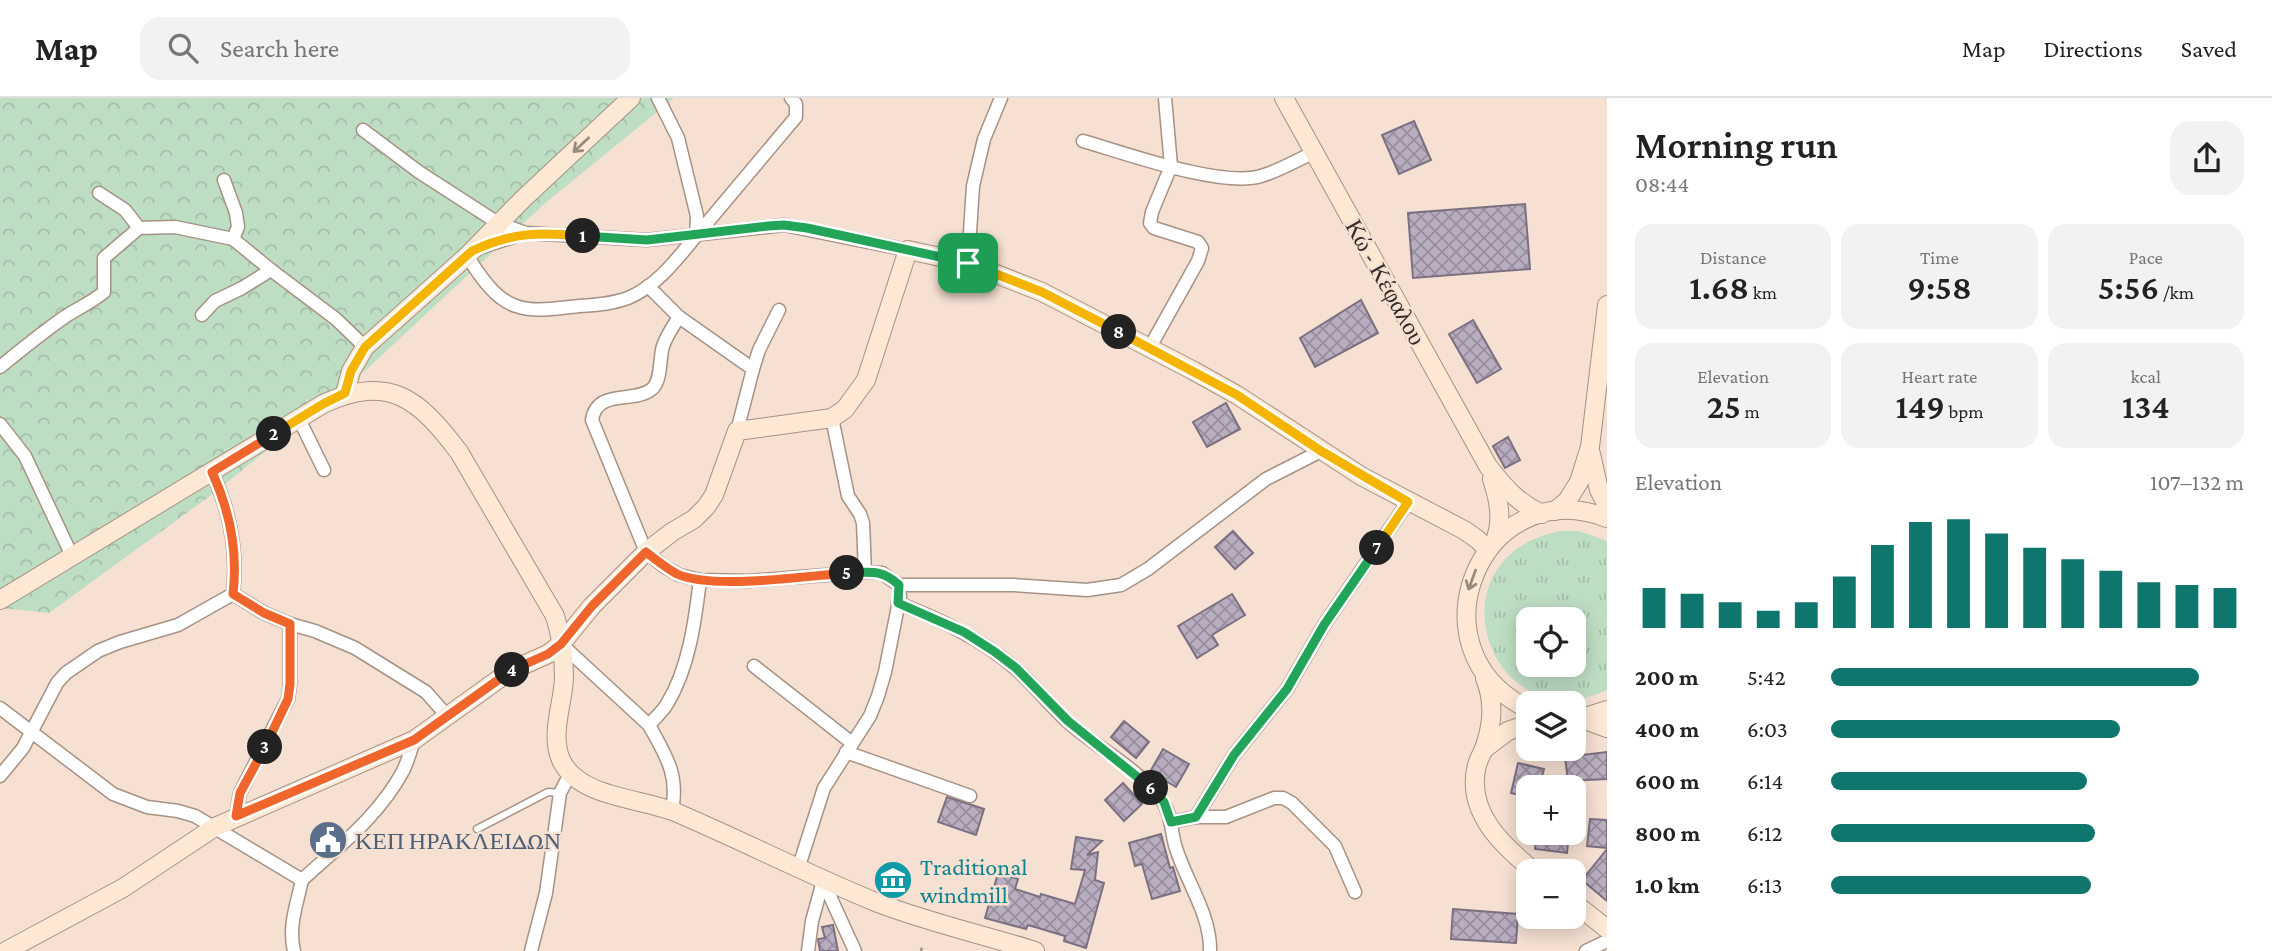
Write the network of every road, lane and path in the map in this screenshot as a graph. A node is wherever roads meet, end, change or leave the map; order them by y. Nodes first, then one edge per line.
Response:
1 (631, 98) edge
2 (658, 98) edge
3 (791, 98) edge
4 (1001, 98) edge
5 (1165, 98) edge
6 (1284, 98) edge
7 (363, 130) dead end
8 (1083, 141) dead end
9 (1315, 152) junction
10 (1171, 166) junction
11 (223, 180) dead end
12 (99, 193) dead end
13 (498, 223) junction
14 (139, 228) junction
15 (526, 233) junction
16 (696, 236) junction
17 (233, 239) junction
18 (908, 250) junction
19 (470, 254) junction
20 (968, 263) junction
21 (271, 270) junction
22 (648, 286) junction
23 (1607, 305) edge
24 (779, 310) dead end
25 (202, 315) dead end
26 (679, 317) junction
27 (365, 347) junction
28 (1150, 347) junction
29 (0, 367) edge
30 (753, 369) junction
31 (345, 393) junction
32 (832, 418) junction
33 (299, 419) junction
34 (0, 424) edge
35 (737, 431) junction
36 (1590, 447) junction
37 (1321, 451) junction
38 (1488, 466) junction
39 (324, 470) dead end
40 (212, 472) junction
41 (1408, 502) junction
42 (1607, 505) edge
43 (1549, 513) junction
44 (1607, 519) edge
45 (1492, 546) junction
46 (646, 552) junction
47 (72, 556) junction
48 (865, 572) junction
49 (700, 580) junction
50 (899, 585) junction
51 (233, 594) junction
52 (0, 600) edge
53 (898, 603) junction
54 (290, 624) junction
55 (561, 644) junction
56 (754, 666) dead end
57 (1480, 667) junction
58 (1516, 703) edge
59 (0, 708) edge
60 (1607, 710) edge
61 (1586, 715) edge
62 (448, 717) junction
63 (1586, 721) edge
64 (649, 725) junction
65 (1516, 728) edge
66 (1607, 728) edge
67 (31, 733) junction
68 (414, 740) junction
69 (849, 747) junction
70 (1484, 749) junction
71 (570, 774) junction
72 (0, 776) edge
73 (560, 793) junction
74 (970, 796) dead end
75 (672, 811) junction
76 (236, 816) junction
77 (1196, 817) junction
78 (1171, 822) junction
79 (215, 827) junction
80 (477, 829) dead end
81 (1520, 859) edge
82 (797, 869) junction
83 (302, 880) junction
84 (823, 881) junction
85 (1355, 892) dead end
86 (1586, 912) edge
87 (1607, 929) edge
88 (1607, 941) edge
89 (6, 951) edge
90 (294, 951) edge
91 (531, 951) edge
92 (808, 951) edge
93 (855, 951) edge
94 (1035, 951) edge
95 (1210, 951) edge
96 (1586, 951) edge

1 -> 13 street
2 - 16 street
3 - 16 street
4 - 20 street
5 - 10 street
6 - 9 street, Κώ - Κέφαλου
7 - 13 street
8 - 10 street
9 - 10 street
9 - 38 street, Κώ - Κέφαλου
10 - 28 street
11 - 17 street
12 - 14 street
13 - 15 street
13 - 19 street
14 - 17 street
14 - 29 street
15 - 16 street
15 - 19 street
16 - 18 street
16 - 22 street
17 - 21 street
18 - 20 street
18 - 32 street
19 - 22 street
19 - 27 street
20 - 28 street
21 - 25 street
21 - 27 street
22 - 26 street
23 - 36 street
24 - 30 street
26 - 30 street
26 - 46 street
27 - 31 street
28 - 37 street
30 - 35 street
31 - 33 street
31 - 55 street
32 - 35 street
32 - 48 street
33 - 39 street
33 - 40 street
34 - 47 street
35 - 46 street
36 - 42 street
36 - 43 street
37 - 41 street
37 - 50 street
38 - 43 street, Κώ - Κέφαλου
38 - 45 street, Κώ - Κέφαλου
40 - 47 street
40 - 51 street
41 - 45 street
41 - 77 street
43 - 44 street
43 - 45 street
45 -> 57 street
46 - 49 street
46 - 55 street
47 - 52 street
48 - 49 street
48 - 50 street
49 - 64 street
50 - 53 street
51 - 54 street
51 - 67 street
53 - 69 street
53 - 78 street
54 - 62 street
54 - 76 street
55 - 62 street
55 - 64 street
55 - 71 street
56 - 69 street
57 - 58 street
57 - 70 street
59 - 67 street
60 - 61 street
62 - 68 street
63 - 66 street
64 - 75 street
65 - 70 street
67 - 72 street
67 - 79 street
68 - 76 street
68 - 83 street
69 - 74 street
69 - 82 street
70 - 81 street
71 - 73 street
71 - 75 street
73 - 80 lane
73 - 91 street
75 - 82 street
76 - 79 street
77 - 78 street
77 - 85 street
78 - 95 street
79 - 83 street
79 - 89 street
82 - 84 street
83 - 90 street
84 - 92 street
84 - 93 street
84 - 94 street
86 - 87 street
88 - 96 street

